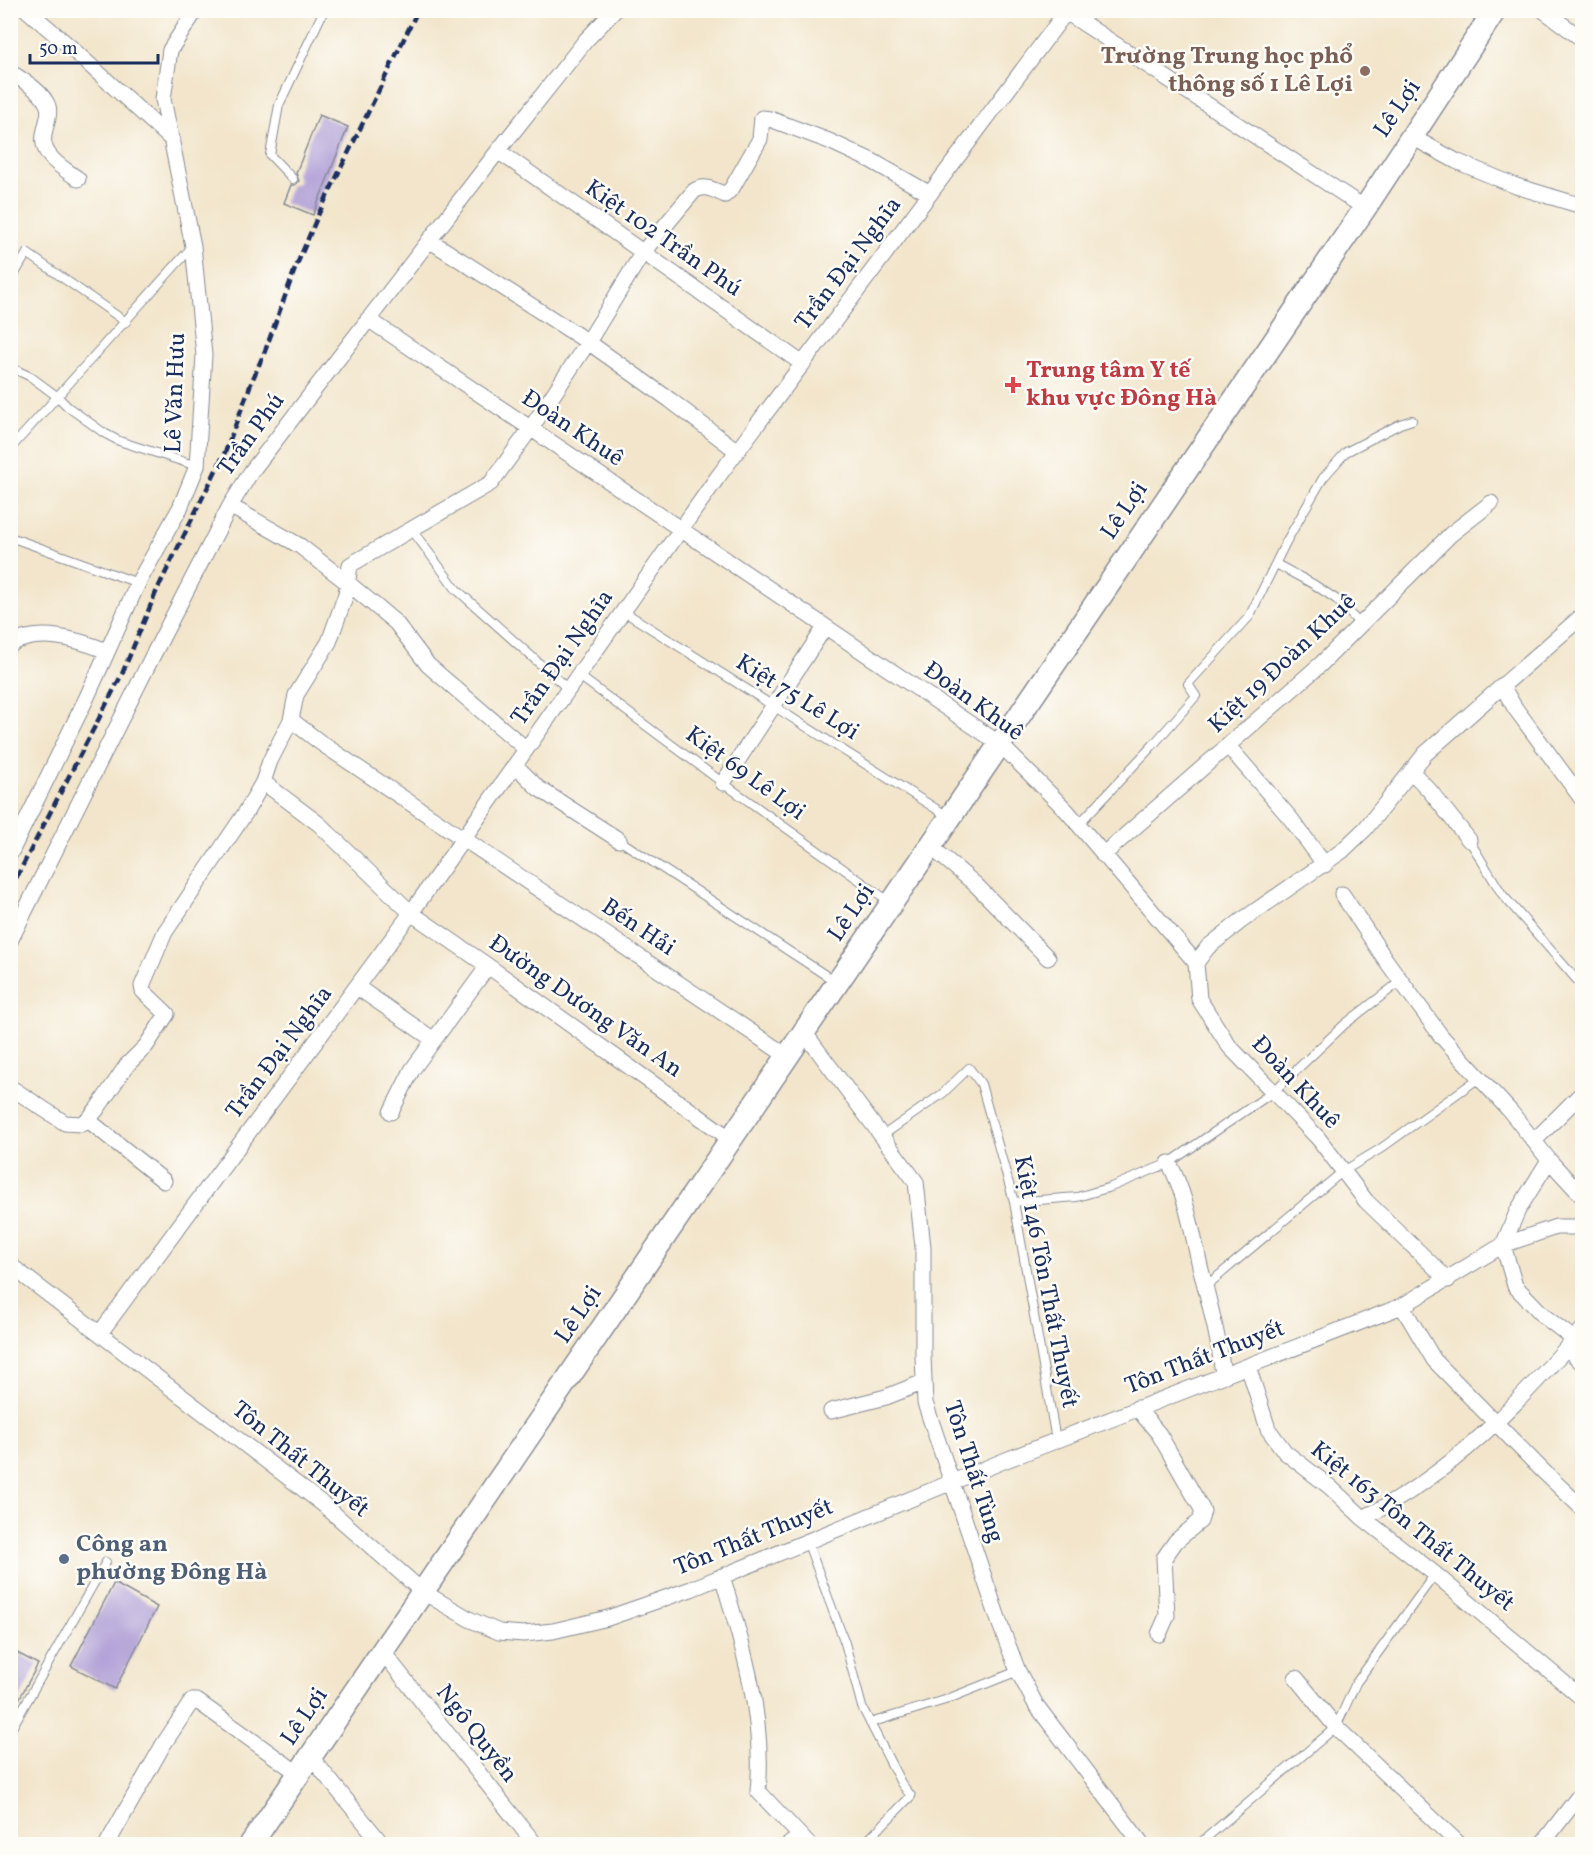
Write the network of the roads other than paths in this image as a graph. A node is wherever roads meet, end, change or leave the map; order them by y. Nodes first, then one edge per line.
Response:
1 (27, 10) edge
2 (196, 10) edge
3 (324, 10) edge
4 (615, 10) edge
5 (1495, 10) edge
6 (1543, 10) edge
7 (1065, 11) edge
8 (1582, 39) edge
9 (10, 72) edge
10 (1412, 137) junction
11 (172, 140) junction
12 (498, 151) junction
13 (78, 179) dead end
14 (293, 179) dead end
15 (930, 194) junction
16 (1582, 206) edge
17 (1365, 208) junction
18 (429, 240) junction
19 (193, 246) junction
20 (643, 252) junction
21 (10, 282) edge
22 (368, 319) junction
23 (126, 322) junction
24 (588, 342) junction
25 (803, 364) junction
26 (10, 367) edge
27 (58, 397) junction
28 (1412, 420) dead end
29 (531, 428) junction
30 (10, 449) edge
31 (737, 451) junction
32 (197, 466) junction
33 (1491, 503) dead end
34 (230, 506) junction
35 (412, 530) junction
36 (680, 530) junction
37 (10, 537) edge
38 (1276, 564) junction
39 (138, 583) junction
40 (348, 583) junction
41 (623, 611) junction
42 (1582, 616) edge
43 (1361, 625) junction
44 (825, 627) junction
45 (10, 645) edge
46 (107, 651) junction
47 (578, 675) junction
48 (1502, 686) junction
49 (568, 689) junction
50 (774, 706) junction
51 (291, 720) junction
52 (1000, 744) junction
53 (1228, 746) junction
54 (526, 748) junction
55 (515, 765) junction
56 (1410, 771) junction
57 (263, 782) junction
58 (723, 783) junction
59 (1582, 800) edge
60 (950, 818) junction
61 (1078, 825) junction
62 (464, 837) junction
63 (619, 840) joint
64 (1469, 840) joint
65 (930, 846) junction
66 (10, 854) edge
67 (1103, 855) junction
68 (1325, 865) junction
69 (1342, 894) dead end
70 (891, 903) junction
71 (411, 913) junction
72 (10, 941) edge
73 (1048, 958) dead end
74 (1196, 963) junction
75 (488, 966) junction
76 (1401, 981) junction
77 (837, 983) junction
78 (1582, 986) edge
79 (357, 987) junction
80 (804, 1032) junction
81 (434, 1040) junction
82 (787, 1056) junction
83 (1479, 1078) junction
84 (10, 1087) edge
85 (1273, 1092) junction
86 (1582, 1093) edge
87 (391, 1112) dead end
88 (88, 1120) junction
89 (882, 1136) junction
90 (732, 1140) junction
91 (1535, 1140) junction
92 (1549, 1160) junction
93 (1169, 1163) junction
94 (1342, 1172) junction
95 (164, 1181) dead end
96 (1582, 1196) edge
97 (1014, 1202) junction
98 (1582, 1227) edge
99 (1503, 1245) junction
100 (10, 1265) edge
101 (1448, 1280) junction
102 (1205, 1287) junction
103 (1402, 1306) junction
104 (100, 1333) junction
105 (1575, 1339) edge
106 (1582, 1363) edge
107 (1248, 1366) junction
108 (1223, 1375) junction
109 (924, 1382) junction
110 (1137, 1408) junction
111 (831, 1411) dead end
112 (1496, 1423) junction
113 (1056, 1440) junction
114 (952, 1482) junction
115 (1582, 1508) edge
116 (1363, 1518) junction
117 (807, 1541) junction
118 (106, 1562) dead end
119 (1435, 1574) junction
120 (722, 1576) junction
121 (423, 1592) junction
122 (1159, 1634) dead end
123 (382, 1651) junction
124 (1018, 1671) junction
125 (1296, 1678) dead end
126 (1582, 1698) edge
127 (870, 1723) junction
128 (1336, 1727) junction
129 (10, 1731) edge
130 (305, 1766) junction
131 (1582, 1792) edge
132 (802, 1839) edge
133 (107, 1845) edge
134 (251, 1845) edge
135 (382, 1845) edge
136 (535, 1845) edge
137 (784, 1845) edge
138 (864, 1845) edge
139 (1142, 1845) edge
140 (1199, 1845) edge
141 (1459, 1845) edge
142 (1542, 1845) edge

1 - 11 street
2 - 11 street, Lê Văn Hưu
3 - 14 lane
4 - 12 street, Trần Phú
5 - 10 street, Lê Lợi
6 - 8 street
7 - 15 street, Trần Đại Nghĩa
7 - 17 street
9 - 13 street
10 - 16 street
10 - 17 street, Lê Lợi
11 - 19 street, Lê Văn Hưu
12 - 18 street, Trần Phú
12 - 20 street, Kiệt 102 Trần Phú
15 - 20 street
15 - 25 street, Trần Đại Nghĩa
17 - 52 street, Lê Lợi
18 - 22 street, Trần Phú
18 - 24 street
19 - 23 lane
19 - 32 street, Lê Văn Hưu
20 - 24 street
20 - 25 street, Kiệt 102 Trần Phú
21 - 23 lane
22 - 29 street, Đoàn Khuê
22 - 34 street, Trần Phú
23 - 27 lane
24 - 29 street
24 - 31 street
25 - 31 street, Trần Đại Nghĩa
26 - 27 lane
27 - 30 lane
27 - 32 lane
28 - 38 lane
29 - 35 street
29 - 36 street, Đoàn Khuê
31 - 36 street, Trần Đại Nghĩa
32 - 39 street, Lê Văn Hưu
33 - 43 street, Kiệt 19 Đoàn Khuê
34 - 40 street
34 - 72 street, Trần Phú
35 - 40 street
35 - 49 lane
36 - 41 street, Trần Đại Nghĩa
36 - 44 street, Đoàn Khuê
37 - 39 lane
38 - 43 lane
38 - 61 lane
39 - 46 street, Lê Văn Hưu
40 - 51 street
40 - 54 street
41 - 47 street, Trần Đại Nghĩa
41 - 50 lane, Kiệt 75 Lê Lợi
42 - 48 street
43 - 53 street, Kiệt 19 Đoàn Khuê
44 - 50 street
44 - 52 street, Đoàn Khuê
45 - 46 street
46 - 66 street, Lê Văn Hưu
47 - 49 street, Trần Đại Nghĩa
47 - 58 lane, Kiệt 69 Lê Lợi
48 - 56 street
48 - 59 street
49 - 54 street, Trần Đại Nghĩa
50 - 58 street
50 - 60 lane, Kiệt 75 Lê Lợi
51 - 57 street
51 - 62 street, Bến Hải
52 - 60 street, Lê Lợi
52 - 61 street, Đoàn Khuê
53 - 67 street, Kiệt 19 Đoàn Khuê
53 - 68 street
54 - 55 street, Trần Đại Nghĩa
55 - 62 street, Trần Đại Nghĩa
55 - 63 street
56 - 64 street
56 - 68 street
57 - 71 street, Đường Dương Văn An
57 - 88 street
58 - 70 lane, Kiệt 69 Lê Lợi
60 - 65 street, Lê Lợi
61 - 67 street, Đoàn Khuê
62 - 71 street, Trần Đại Nghĩa
62 - 82 street, Bến Hải
63 - 77 lane
64 - 78 lane
65 - 70 street, Lê Lợi
65 - 73 street
67 - 74 street, Đoàn Khuê
68 - 74 street
69 - 76 street
70 - 77 street, Lê Lợi
71 - 75 street, Đường Dương Văn An
71 - 79 street, Trần Đại Nghĩa
74 - 85 street, Đoàn Khuê
75 - 81 street
75 - 90 street, Đường Dương Văn An
76 - 83 street
76 - 85 lane
77 - 80 street, Lê Lợi
79 - 81 street
79 - 104 street, Trần Đại Nghĩa
80 - 82 street, Lê Lợi
80 - 89 street, Tôn Thất Tùng
81 - 87 street
82 - 90 street, Lê Lợi
83 - 91 street
83 - 94 lane
84 - 88 street
85 - 93 lane
85 - 94 street, Đoàn Khuê
86 - 91 street
88 - 95 street
89 - 97 lane, Kiệt 146 Tôn Thất Thuyết
89 - 109 street, Tôn Thất Tùng
90 - 121 street, Lê Lợi
91 - 92 street
92 - 96 street
92 - 99 street
93 - 97 lane
93 - 102 street
94 - 101 street, Đoàn Khuê
94 - 102 lane
97 - 113 lane, Kiệt 146 Tôn Thất Thuyết
98 - 99 street, Tôn Thất Thuyết
99 - 101 street, Tôn Thất Thuyết
99 - 105 street
100 - 104 street, Tôn Thất Thuyết
101 - 103 street, Tôn Thất Thuyết
102 - 108 street
103 - 107 street, Tôn Thất Thuyết
103 - 112 street
104 - 121 street, Tôn Thất Thuyết
105 - 106 street
105 - 112 street
107 - 108 street, Tôn Thất Thuyết
107 - 116 street, Kiệt 163 Tôn Thất Thuyết
108 - 110 street, Tôn Thất Thuyết
109 - 111 street
109 - 114 street, Tôn Thất Tùng
110 - 113 street, Tôn Thất Thuyết
110 - 122 street
112 - 115 street
112 - 116 street
113 - 114 street, Tôn Thất Thuyết
114 - 117 street, Tôn Thất Thuyết
114 - 124 street, Tôn Thất Tùng
116 - 119 street, Kiệt 163 Tôn Thất Thuyết
117 - 120 street, Tôn Thất Thuyết
117 - 127 lane
118 - 129 lane
119 - 126 street, Kiệt 163 Tôn Thất Thuyết
119 - 128 lane
120 - 121 street, Tôn Thất Thuyết
120 - 132 street
121 - 123 street, Lê Lợi
123 - 130 street, Lê Lợi
123 - 136 street, Ngô Quyền
124 - 127 lane
124 - 139 street, Tôn Thất Tùng
125 - 128 street
127 - 138 lane
128 - 140 lane
128 - 141 street
130 - 133 street
130 - 134 street, Lê Lợi
130 - 135 street
131 - 142 street
132 - 137 lane

